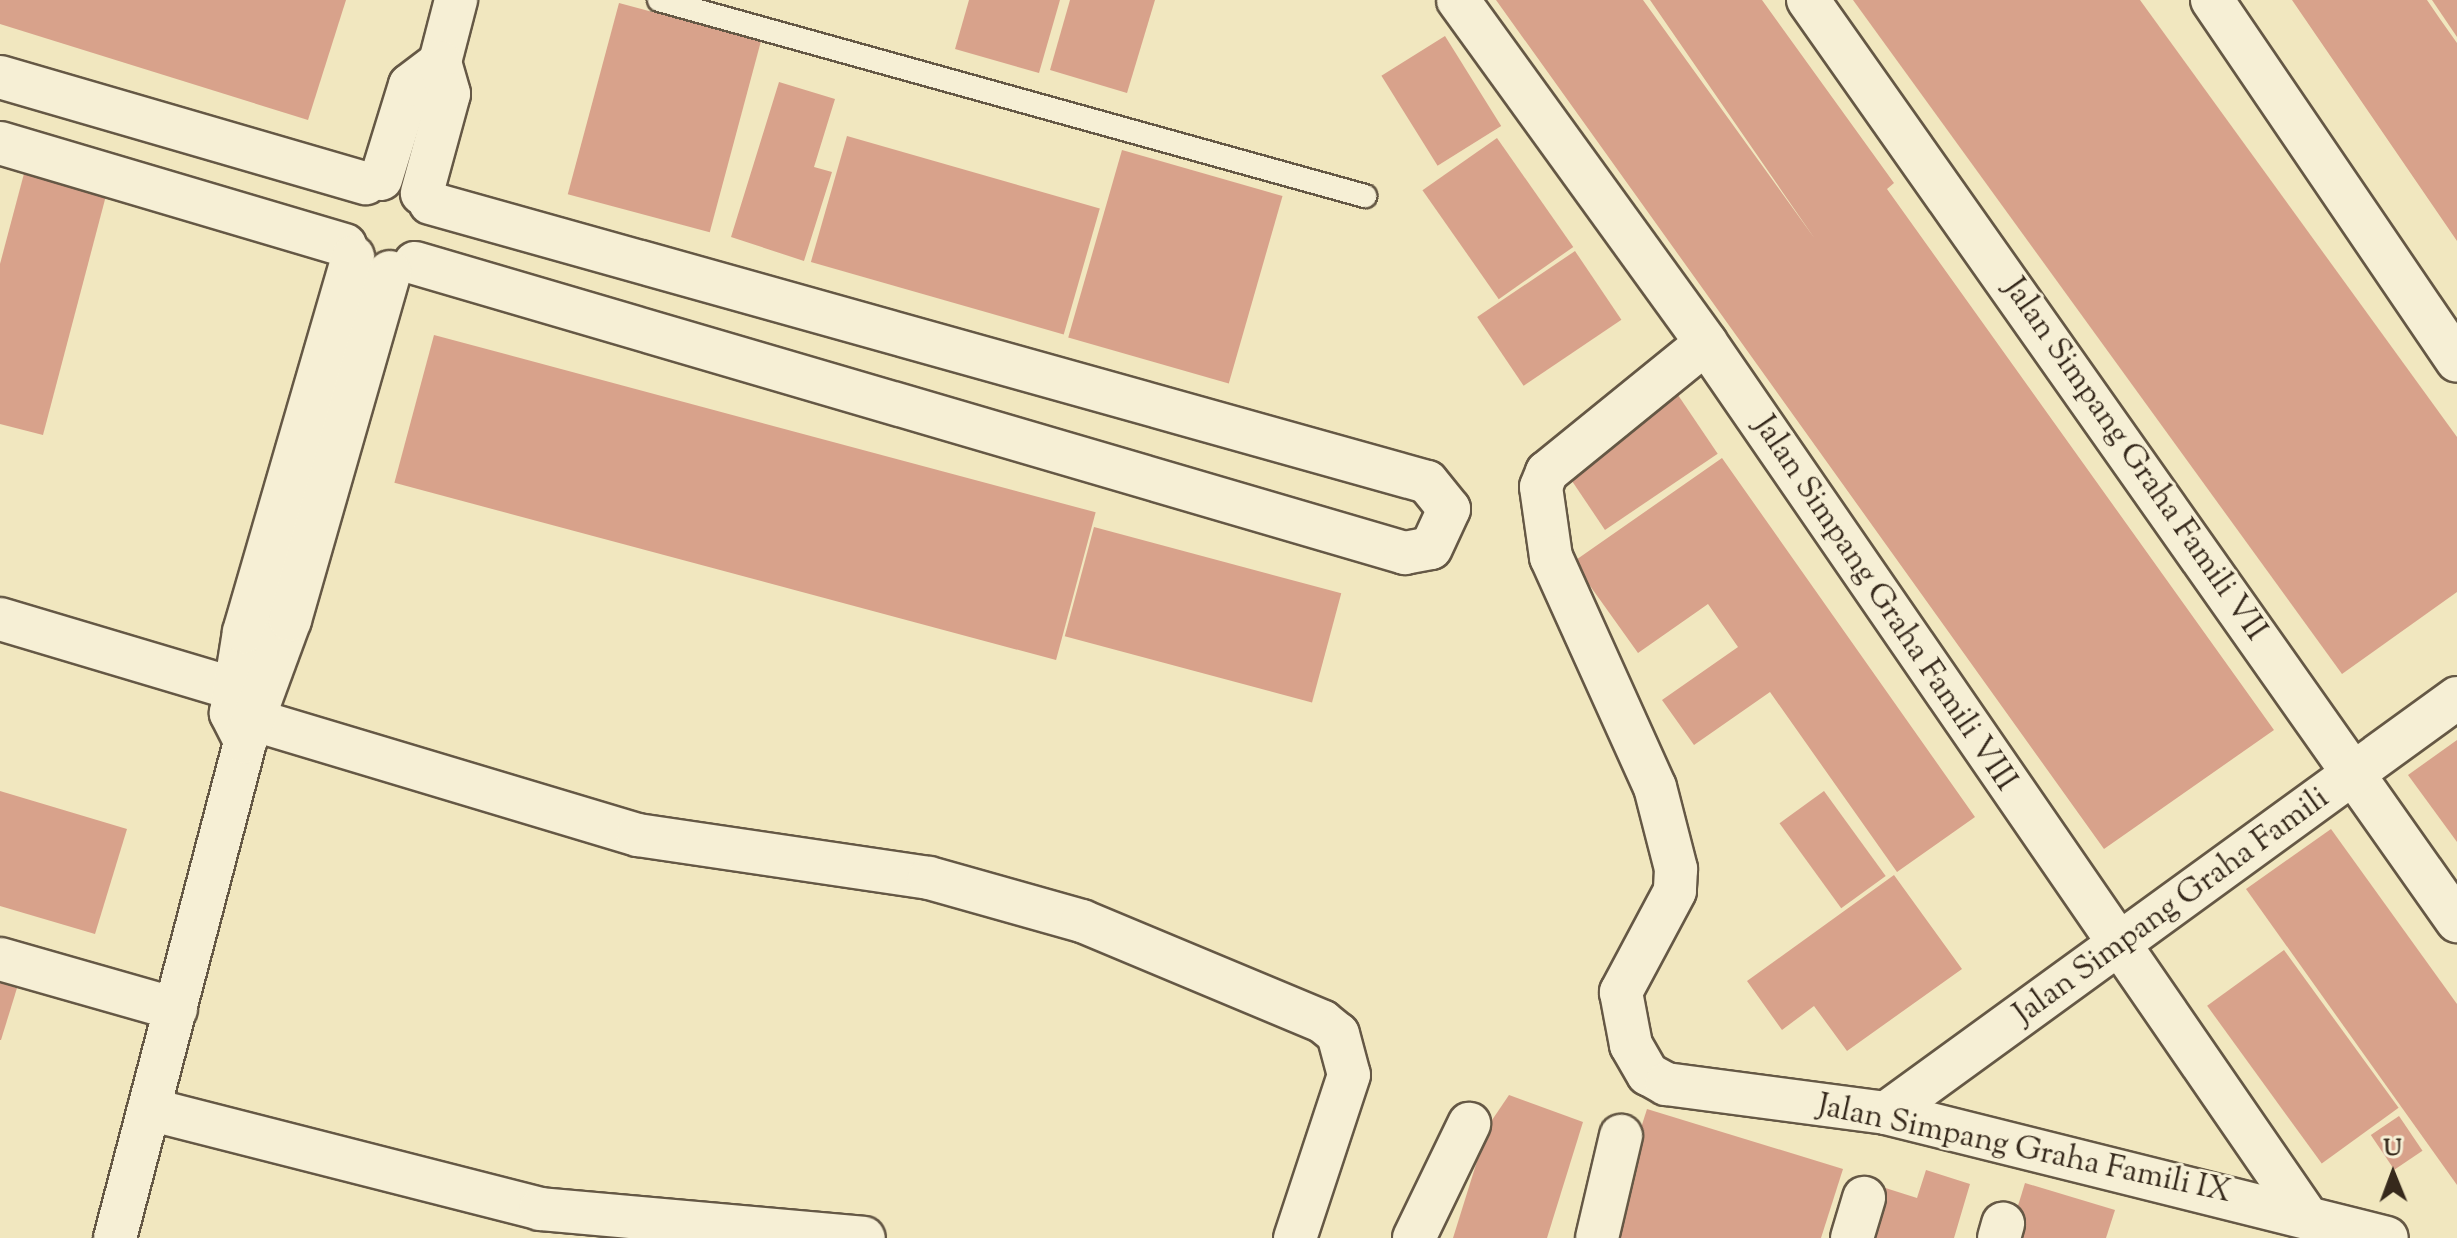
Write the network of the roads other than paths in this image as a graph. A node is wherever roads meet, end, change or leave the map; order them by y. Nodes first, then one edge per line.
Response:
1 (456, 0) edge
2 (659, 0) edge
3 (1808, 0) edge
4 (2212, 0) edge
5 (1458, 1) edge
6 (440, 62) junction
7 (0, 77) edge
8 (0, 143) edge
9 (373, 181) junction
10 (1365, 196) dead end
11 (426, 198) junction
12 (376, 259) junction
13 (1706, 343) junction
14 (2457, 361) edge
15 (0, 619) edge
16 (2457, 698) edge
17 (246, 712) junction
18 (2355, 773) junction
19 (2457, 921) edge
20 (2119, 948) junction
21 (0, 959) edge
22 (176, 1009) junction
23 (149, 1109) junction
24 (1886, 1113) junction
25 (1469, 1124) dead end
26 (1621, 1136) dead end
27 (1864, 1198) dead end
28 (2303, 1211) junction
29 (115, 1238) edge
30 (864, 1238) edge
31 (1295, 1238) edge
32 (1414, 1238) edge
33 (1597, 1238) edge
34 (1852, 1238) edge
35 (2387, 1238) edge

1 - 6 street
2 - 10 lane
3 - 18 street, Jalan Simpang Graha Famili VII
4 - 14 street
5 - 13 street, Jalan Simpang Graha Famili VIII
6 - 9 street
6 - 11 street
7 - 9 street
8 - 12 street
9 - 11 street
9 - 12 street
11 - 12 street
11 - 12 street
12 - 17 street
13 - 20 street, Jalan Simpang Graha Famili VIII
13 - 24 street, Jalan Simpang Graha Famili IX
15 - 17 street
16 - 18 street, Jalan Simpang Graha Famili
17 - 22 street
17 - 31 street
18 - 19 street, Jalan Simpang Graha Famili VII
18 - 20 street, Jalan Simpang Graha Famili
20 - 24 street, Jalan Simpang Graha Famili
20 - 28 street, Jalan Simpang Graha Famili VIII
21 - 22 street
22 - 23 street
23 - 29 street
23 - 30 street
24 - 28 street, Jalan Simpang Graha Famili IX
25 - 32 street
26 - 33 street
27 - 34 street
28 - 35 street, Jalan Simpang Graha Famili IX

